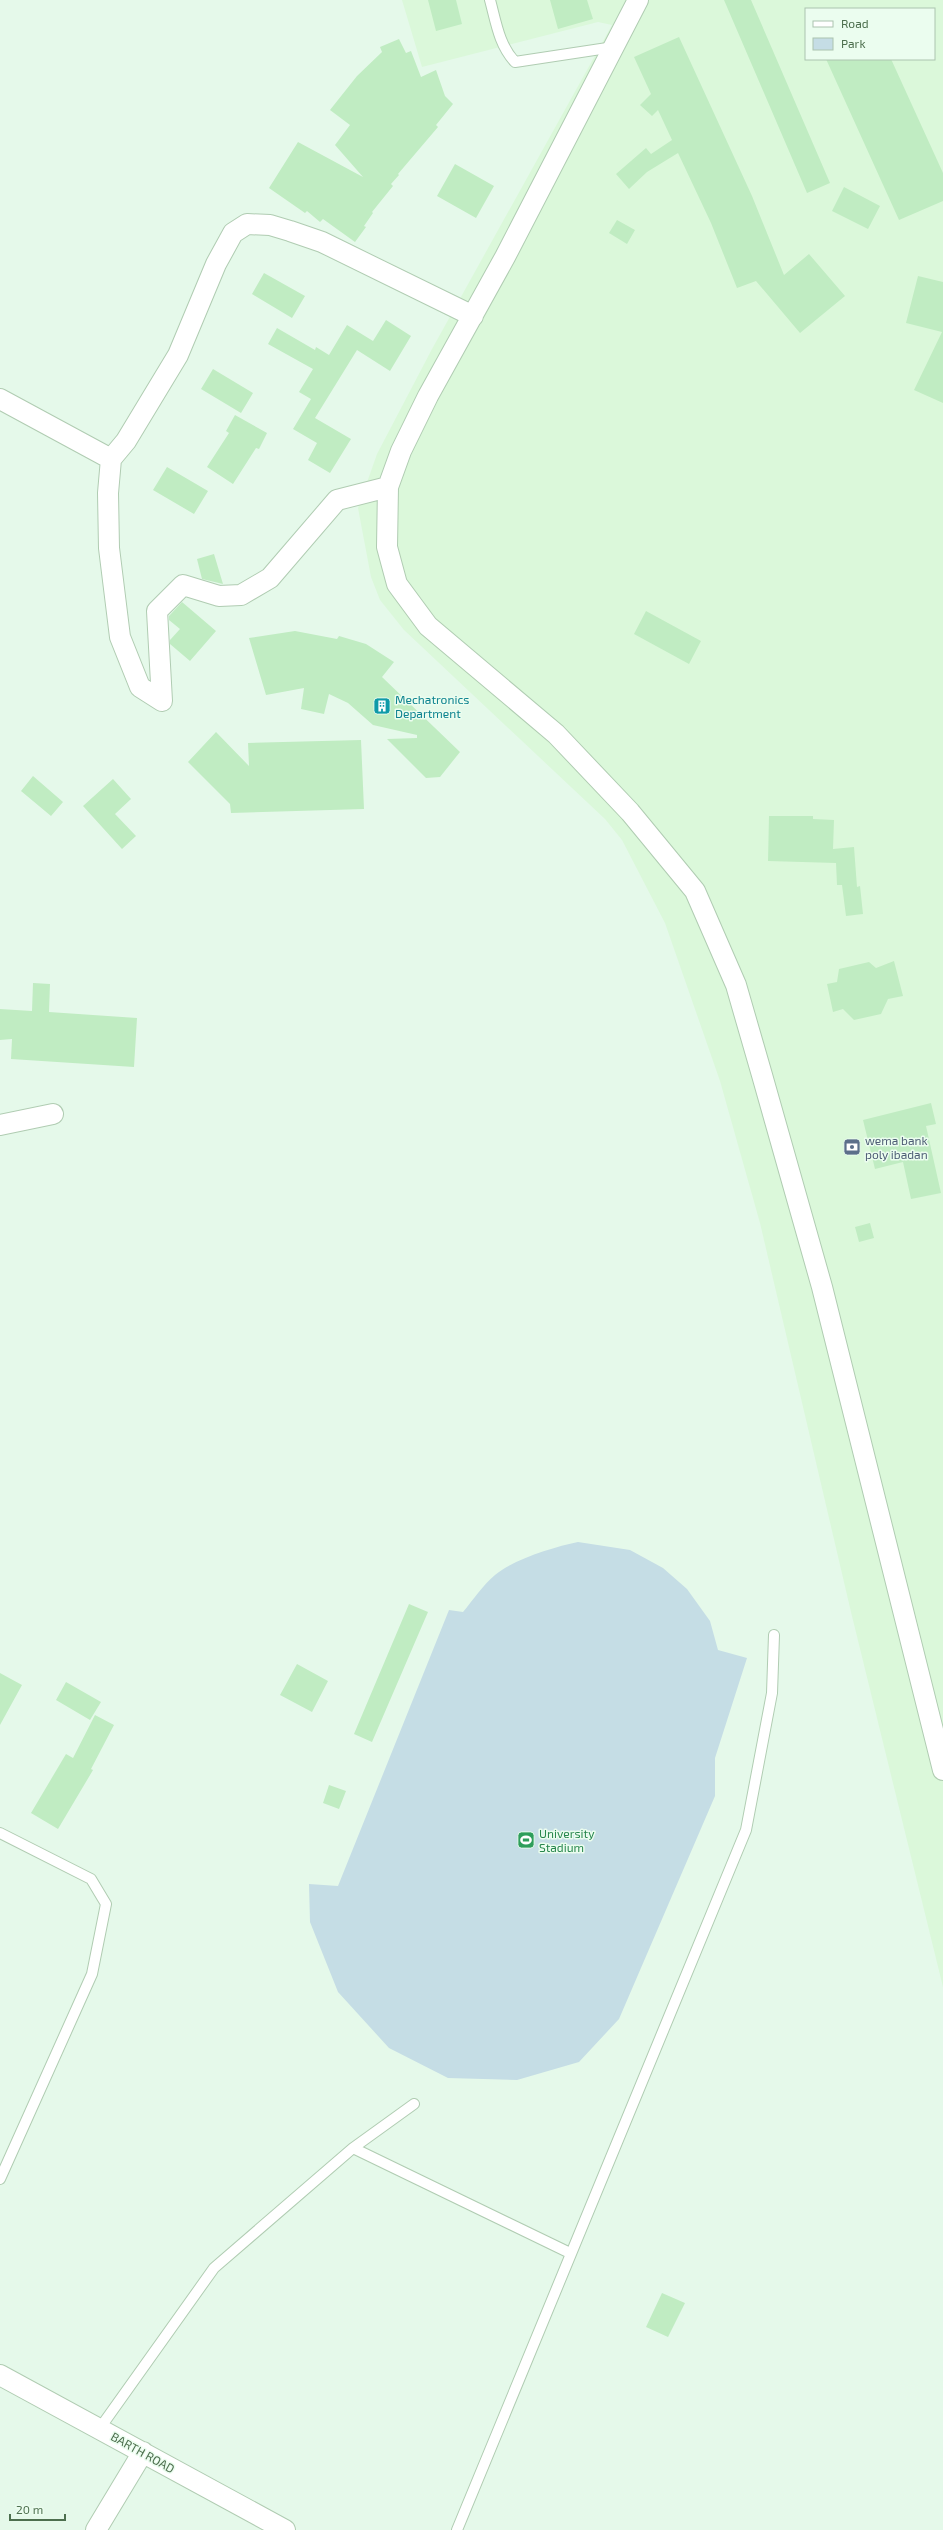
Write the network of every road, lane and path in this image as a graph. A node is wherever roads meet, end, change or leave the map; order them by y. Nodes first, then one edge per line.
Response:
1 (490, 0) edge
2 (638, 0) edge
3 (614, 47) junction
4 (473, 316) junction
5 (0, 399) edge
6 (111, 459) junction
7 (388, 487) junction
8 (53, 1114) dead end
9 (0, 1125) edge
10 (774, 1634) dead end
11 (943, 1770) edge
12 (0, 1833) edge
13 (414, 2104) dead end
14 (353, 2148) junction
15 (0, 2179) edge
16 (570, 2253) junction
17 (0, 2375) edge
18 (100, 2428) junction
19 (143, 2452) junction
20 (96, 2530) edge
21 (284, 2530) edge
22 (457, 2530) edge

1 - 3 lane
2 - 3 street
3 - 4 street
4 - 6 street
4 - 7 street
5 - 6 street
6 - 7 street
7 - 11 street
8 - 9 street
10 - 16 lane
12 - 15 lane
13 - 14 lane
14 - 16 lane
14 - 18 lane
16 - 22 lane
17 - 18 street, BARTH ROAD
18 - 19 street, BARTH ROAD
19 - 20 street
19 - 21 street, BARTH ROAD

